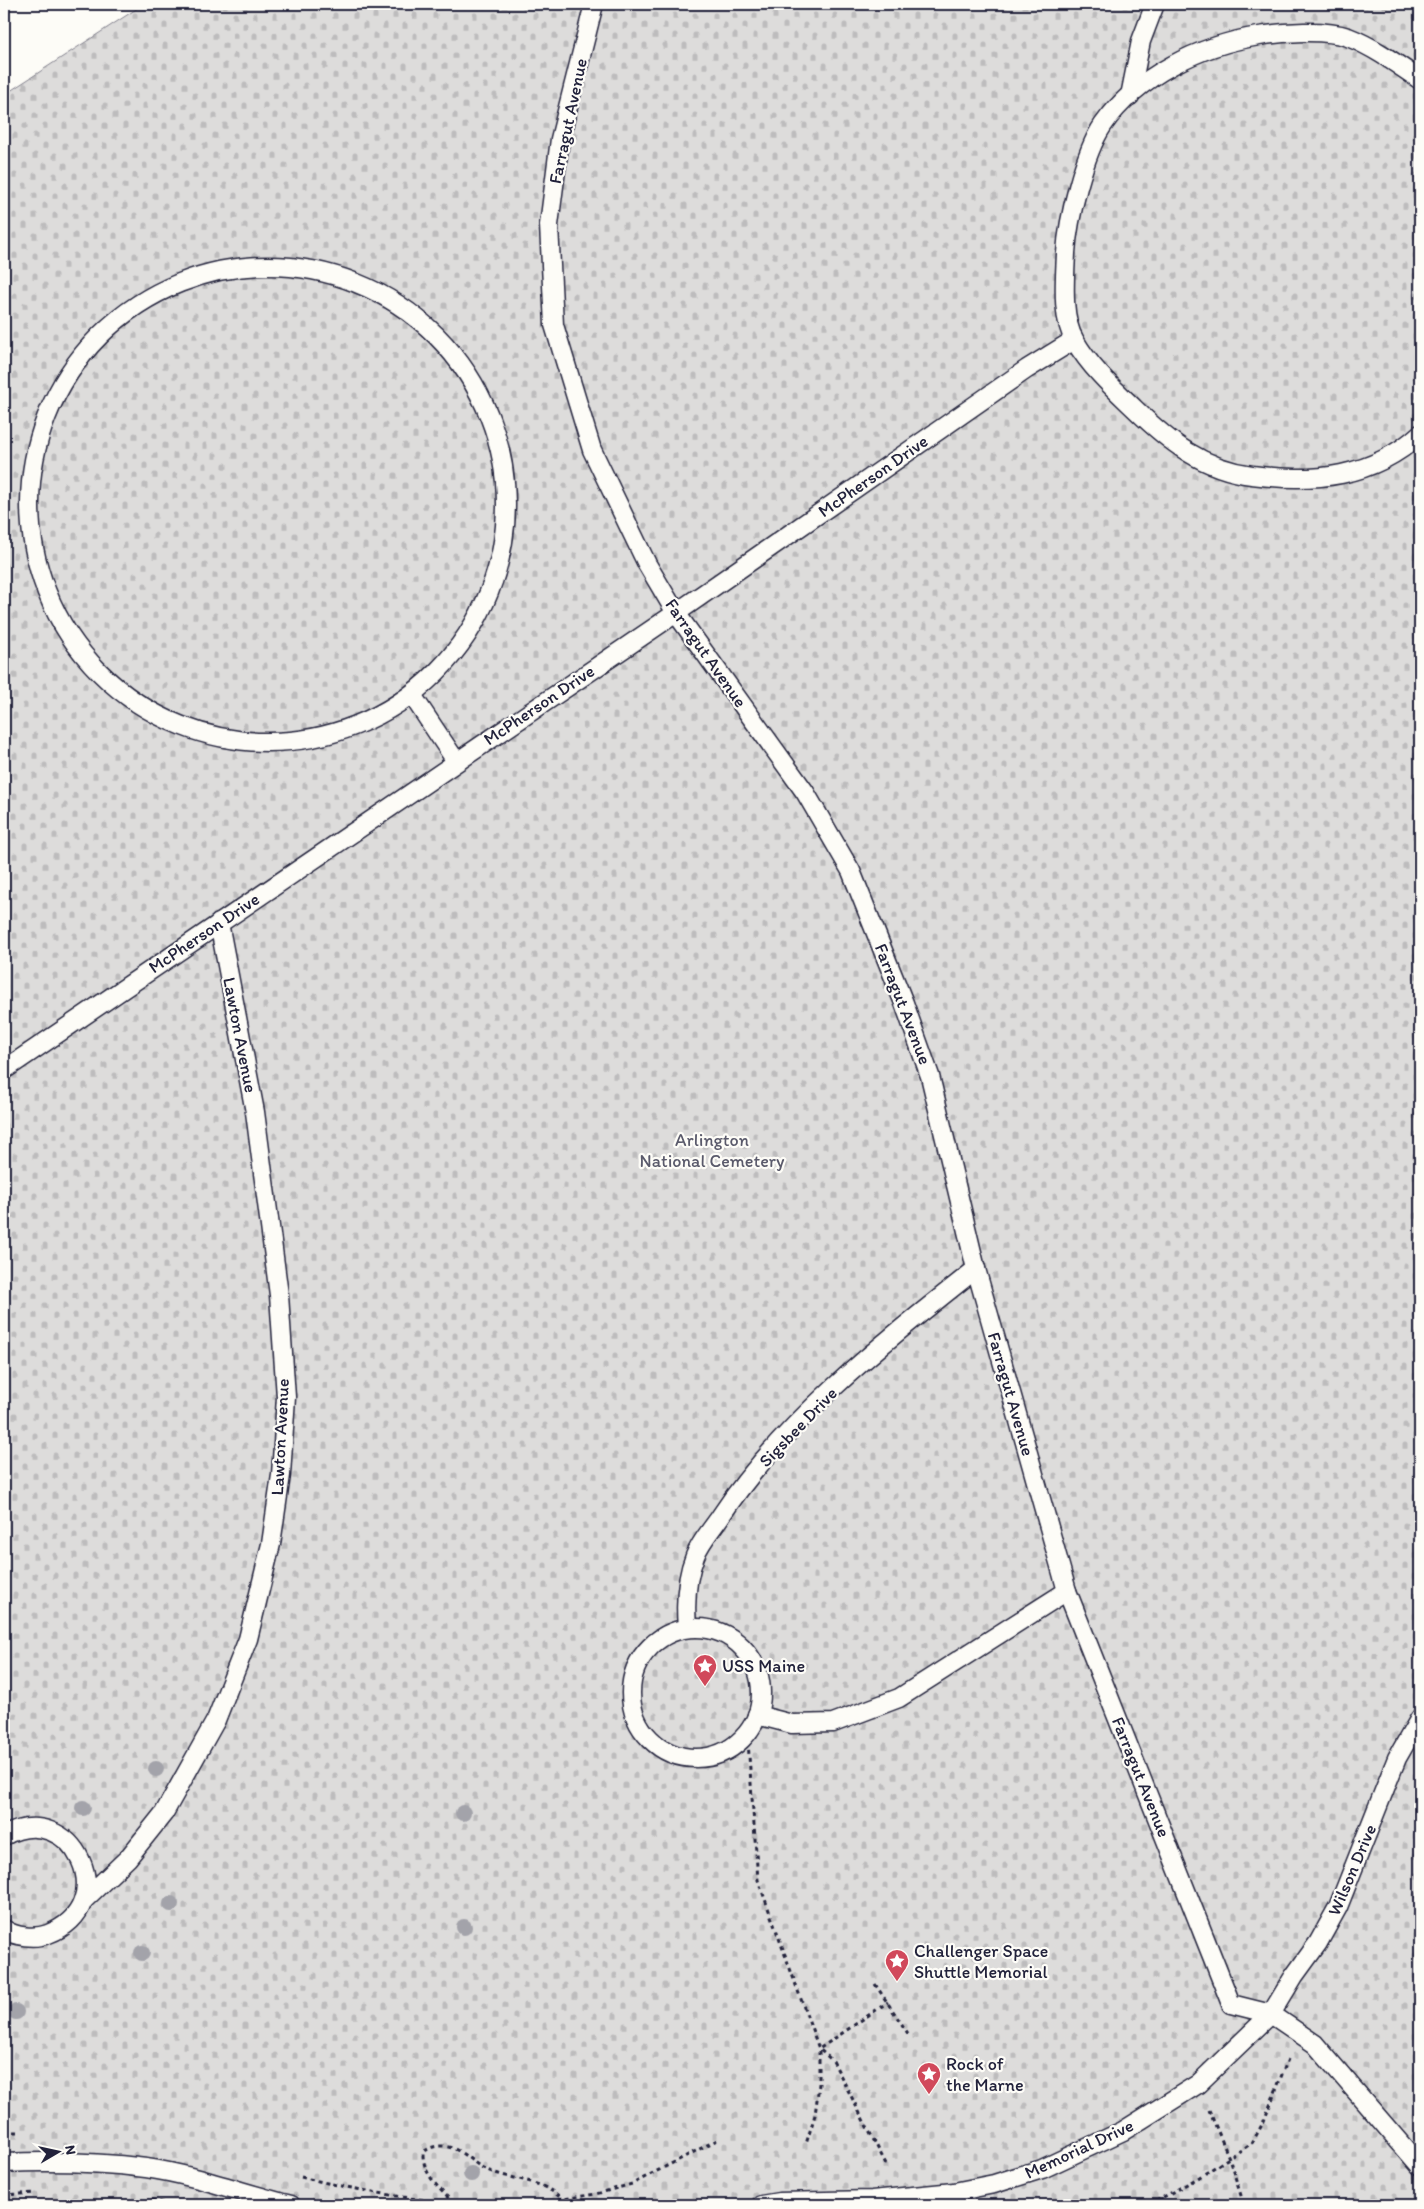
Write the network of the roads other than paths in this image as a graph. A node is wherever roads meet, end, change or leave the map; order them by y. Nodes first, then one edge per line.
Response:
1 (594, 4) edge
2 (1156, 4) edge
3 (1420, 80) edge
4 (1130, 96) junction
5 (1074, 340) junction
6 (1420, 434) edge
7 (676, 613) junction
8 (412, 695) junction
9 (456, 761) junction
10 (219, 923) junction
11 (4, 1070) edge
12 (976, 1269) junction
13 (1067, 1591) junction
14 (687, 1627) junction
15 (757, 1715) junction
16 (1420, 1718) edge
17 (4, 1836) edge
18 (83, 1901) junction
19 (4, 1929) edge
20 (1271, 2014) junction
21 (4, 2163) edge
22 (1420, 2166) edge
23 (291, 2205) edge
24 (761, 2205) edge

1 - 7 lane, Farragut Avenue
2 - 4 lane
3 - 4 lane
4 - 5 lane
5 - 6 lane
5 - 7 lane, McPherson Drive
7 - 9 lane, McPherson Drive
7 - 12 lane, Farragut Avenue
8 - 8 lane
8 - 9 lane
9 - 10 lane, McPherson Drive
10 - 11 lane, McPherson Drive
10 - 18 lane, Lawton Avenue
12 - 13 lane, Farragut Avenue
12 - 14 lane, Sigsbee Drive
13 - 15 lane
13 - 20 lane, Farragut Avenue
14 - 15 lane
14 - 15 lane
16 - 20 lane, Wilson Drive
17 - 18 lane
18 - 19 lane, Lawton Avenue
20 - 22 lane
20 - 24 lane, Memorial Drive
21 - 23 lane

